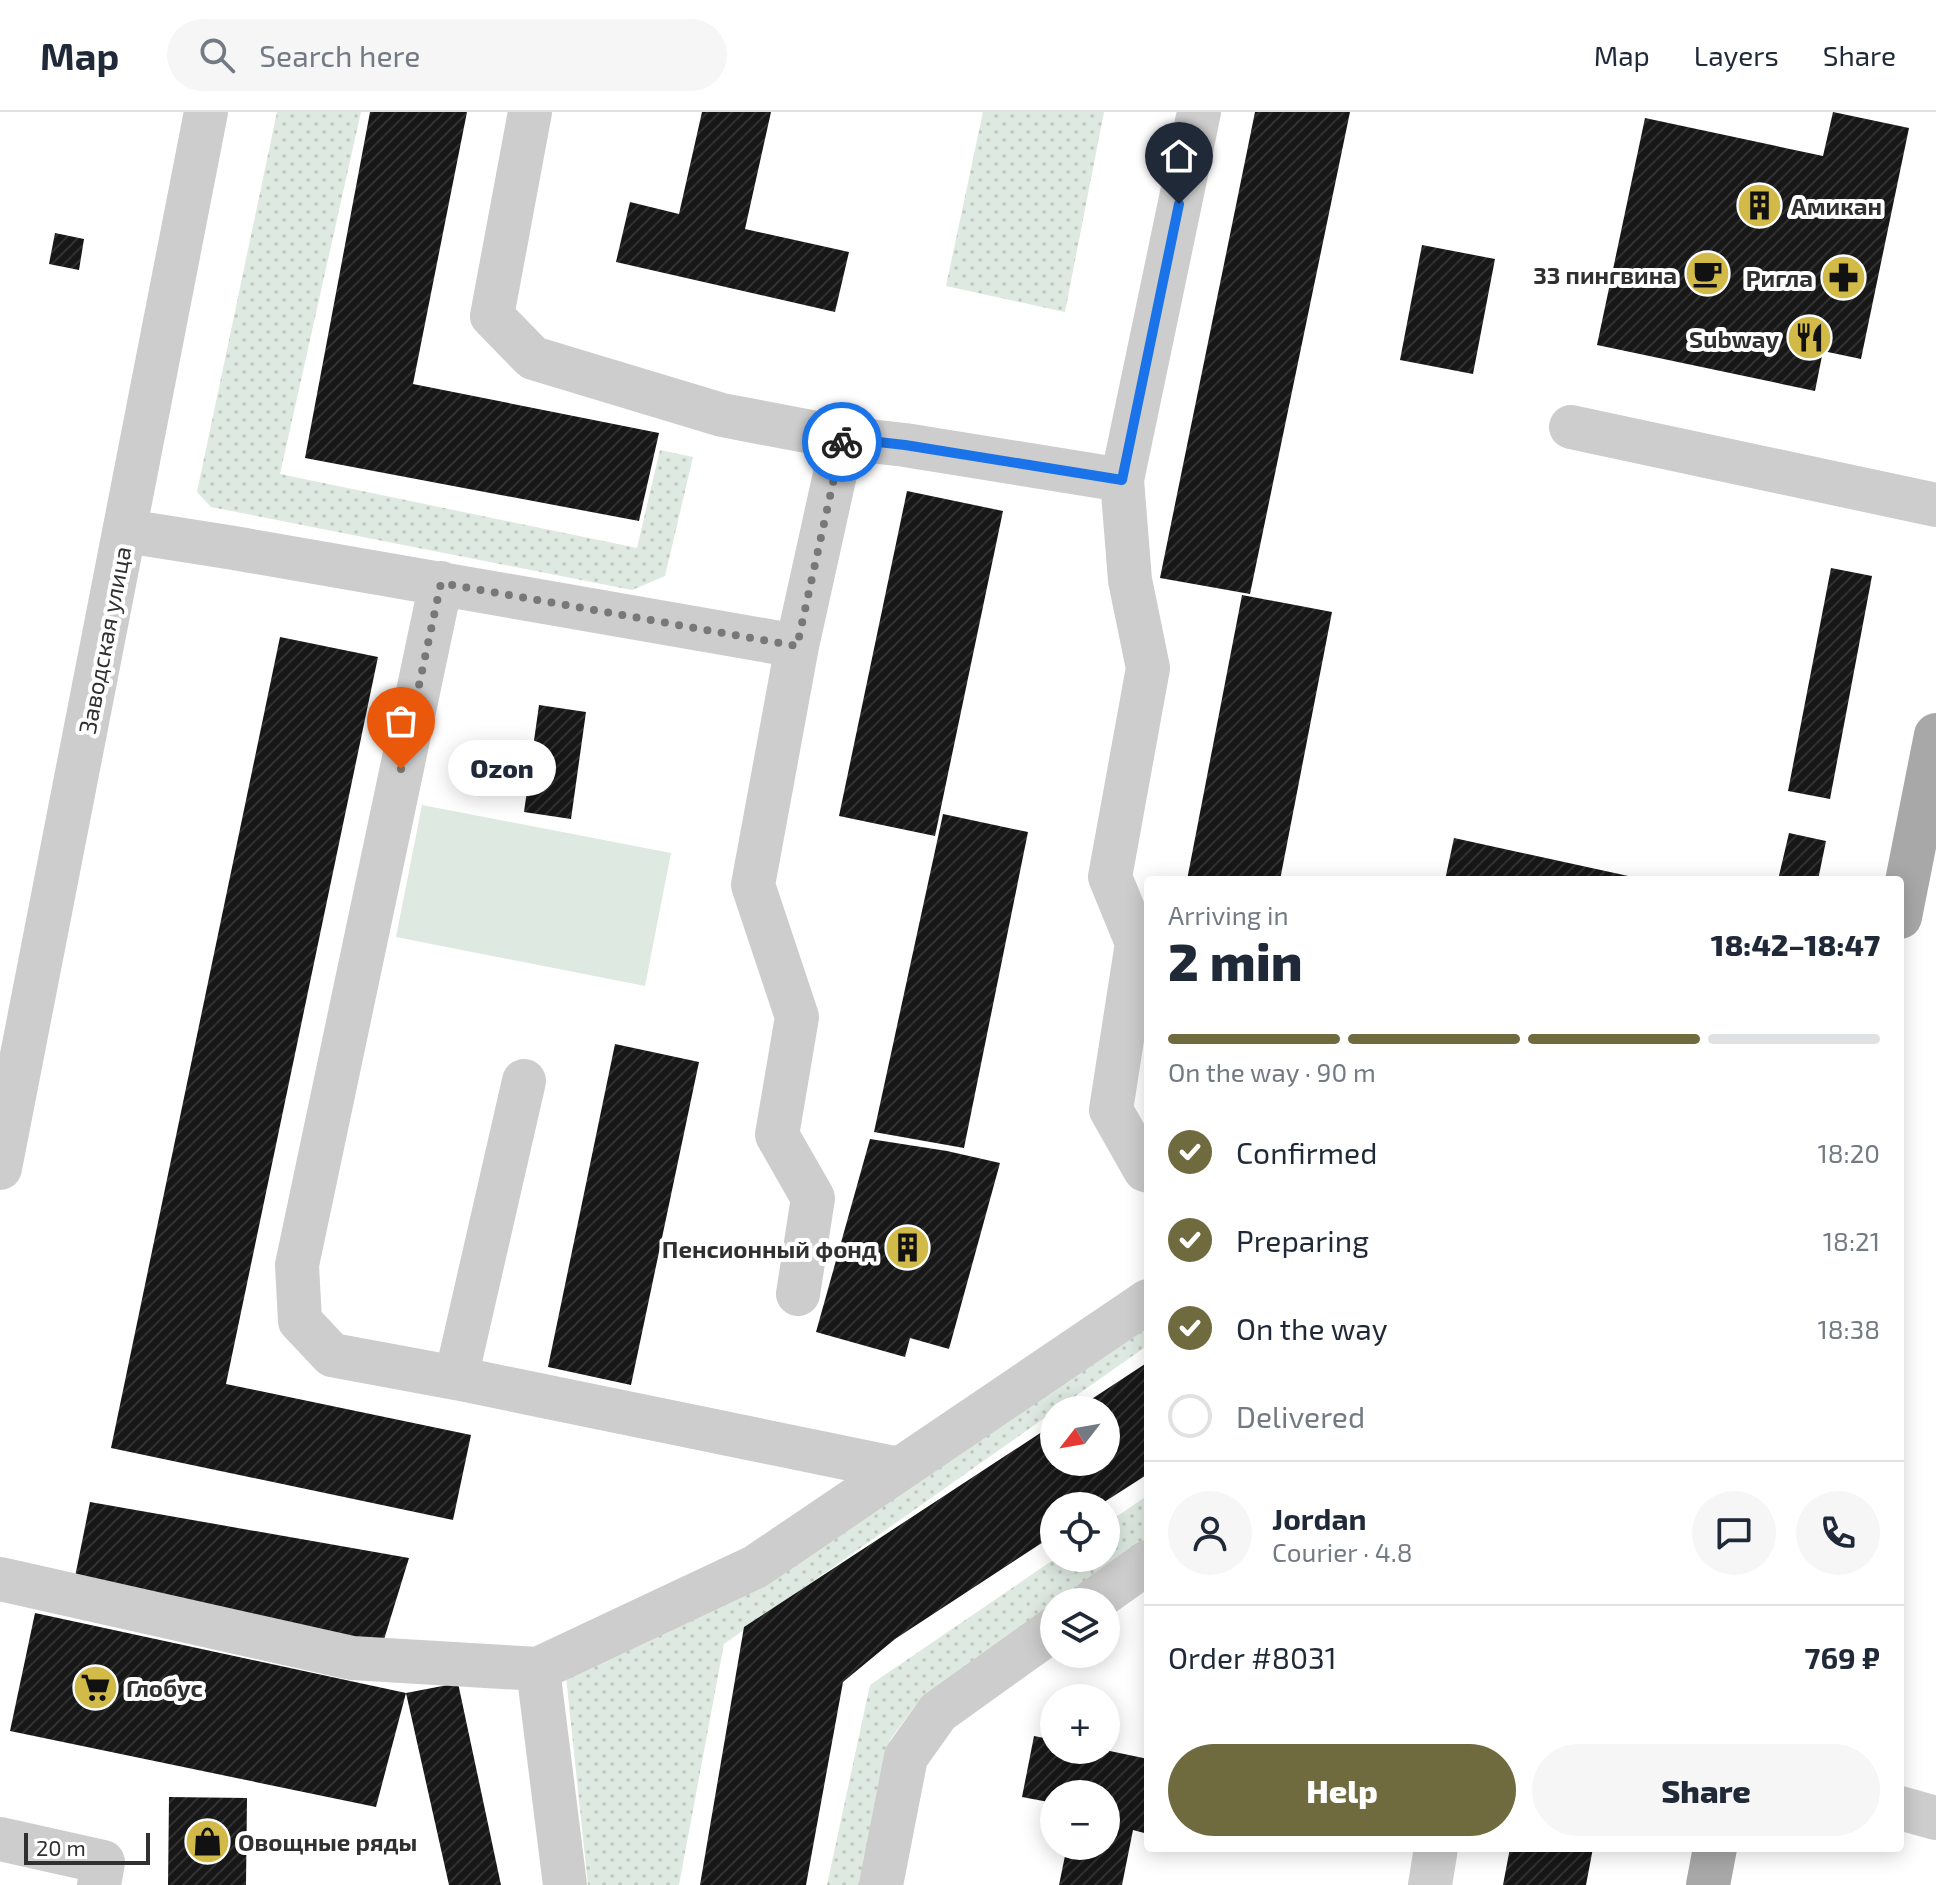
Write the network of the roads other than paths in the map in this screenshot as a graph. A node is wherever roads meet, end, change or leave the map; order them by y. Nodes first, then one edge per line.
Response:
1 (206, 112) edge
2 (530, 112) edge
3 (1199, 112) edge
4 (1571, 427) dead end
5 (843, 438) junction
6 (1122, 480) junction
7 (1936, 505) edge
8 (126, 531) junction
9 (441, 583) junction
10 (797, 646) junction
11 (1936, 735) edge
12 (1904, 897) edge
13 (524, 1081) dead end
14 (0, 1168) edge
15 (1144, 1168) edge
16 (798, 1294) dead end
17 (1144, 1304) edge
18 (456, 1378) junction
19 (899, 1469) junction
20 (1144, 1565) edge
21 (0, 1579) edge
22 (1112, 1588) edge
23 (1040, 1639) edge
24 (538, 1669) junction
25 (1904, 1809) edge
26 (1936, 1818) edge
27 (0, 1839) edge
28 (1435, 1852) edge
29 (1714, 1852) edge
30 (99, 1885) edge
31 (565, 1885) edge
32 (881, 1885) edge
33 (1430, 1885) edge
34 (1708, 1885) edge

1 - 8 street, Заводская улица
2 - 5 street
3 - 6 street
4 - 7 street
5 - 6 street
5 - 10 street
6 - 15 street
8 - 9 street
8 - 14 street, Заводская улица
9 - 10 street
9 - 18 street
10 - 16 street
11 - 12 main road
13 - 18 street
17 - 19 street
18 - 19 street
19 - 24 street
20 - 22 street
21 - 24 street
23 - 32 street
24 - 31 street
25 - 26 street
27 - 30 street
28 - 33 street
29 - 34 main road

